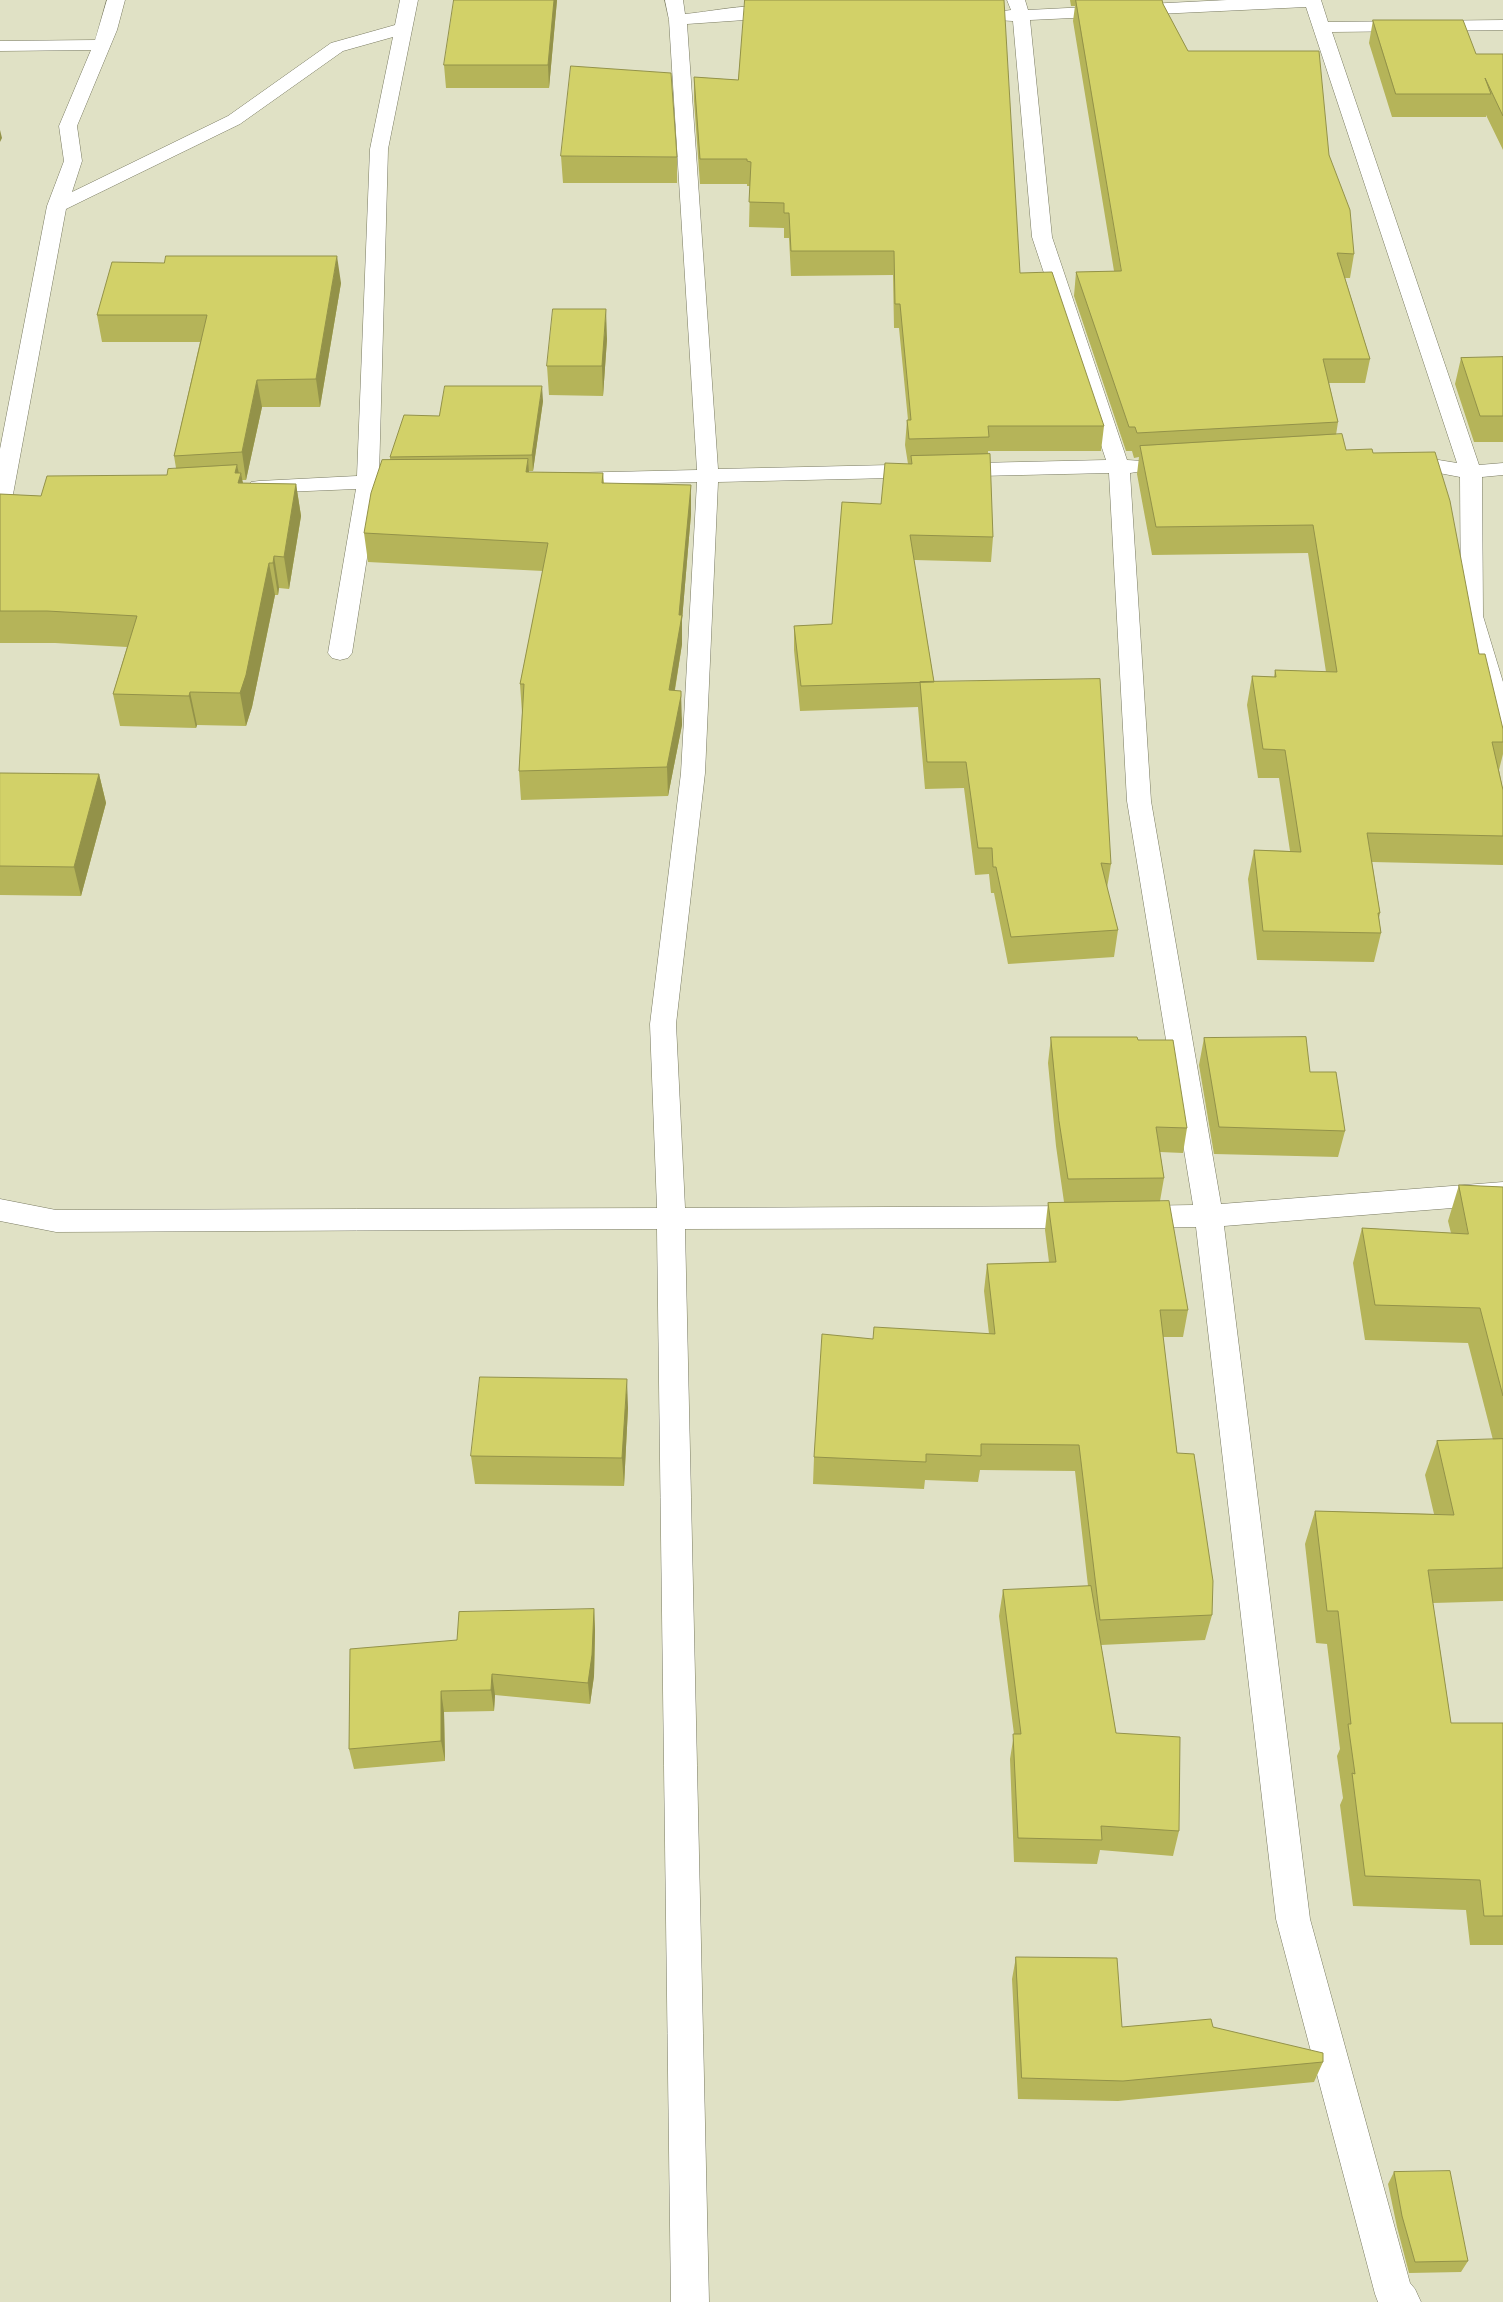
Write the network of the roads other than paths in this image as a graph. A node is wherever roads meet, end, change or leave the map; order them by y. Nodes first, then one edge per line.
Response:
1 (116, 0) edge
2 (409, 0) edge
3 (1312, 0) edge
4 (1018, 8) edge
5 (676, 10) edge
6 (796, 14) edge
7 (982, 16) edge
8 (1503, 25) edge
9 (1322, 27) junction
10 (404, 28) junction
11 (101, 45) junction
12 (0, 46) edge
13 (57, 206) junction
14 (1380, 456) edge
15 (1158, 465) edge
16 (1119, 467) junction
17 (1503, 469) edge
18 (1471, 472) junction
19 (708, 477) junction
20 (543, 479) edge
21 (436, 480) edge
22 (368, 481) junction
23 (239, 488) edge
24 (6, 502) edge
25 (340, 653) dead end
26 (1503, 722) edge
27 (1503, 1193) edge
28 (0, 1210) edge
29 (1209, 1216) junction
30 (671, 1219) junction
31 (690, 2302) edge
32 (1402, 2302) edge

1 - 11 street
2 - 10 street
3 - 4 street
3 - 9 street
4 - 7 street
4 - 16 street
5 - 6 street
5 - 19 street
8 - 9 street
9 - 18 street
10 - 13 street
10 - 22 street
11 - 12 street
11 - 13 street
13 - 24 street
14 - 18 street
15 - 16 street
16 - 19 street
16 - 29 street
17 - 18 street
18 - 26 street
19 - 20 street
19 - 30 street
21 - 22 street
22 - 23 street
22 - 25 street
27 - 29 street
28 - 30 street
29 - 30 street
29 - 32 street
30 - 31 street

